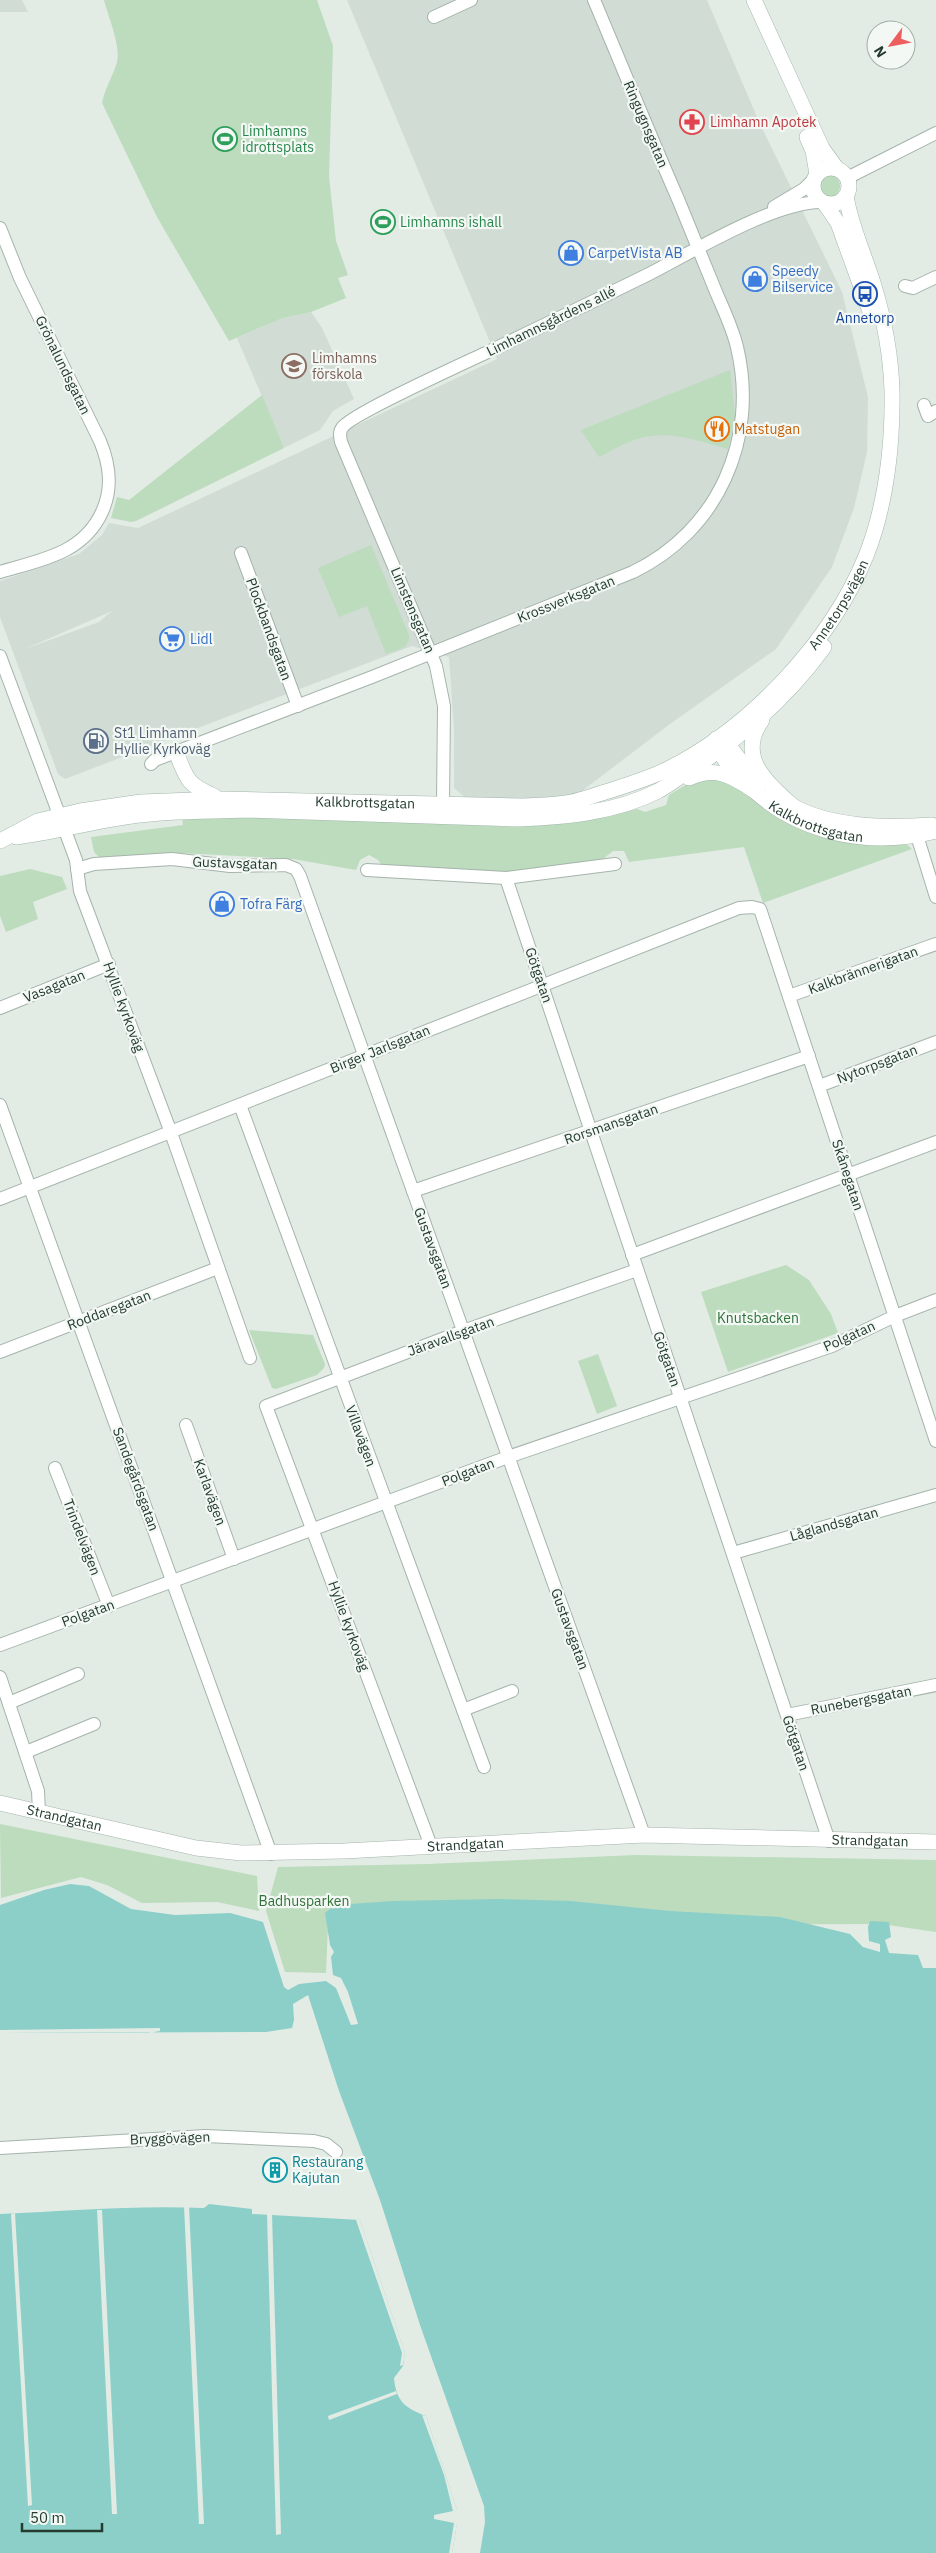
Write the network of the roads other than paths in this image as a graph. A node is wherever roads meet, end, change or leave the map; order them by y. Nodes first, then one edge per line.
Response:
1 (471, 0) edge
2 (594, 0) edge
3 (748, 0) edge
4 (754, 0) edge
5 (434, 17) dead end
6 (936, 133) edge
7 (842, 174) junction
8 (815, 177) junction
9 (846, 196) junction
10 (823, 203) junction
11 (762, 217) junction
12 (0, 228) edge
13 (699, 248) junction
14 (936, 277) edge
15 (905, 286) dead end
16 (924, 405) dead end
17 (936, 412) edge
18 (342, 427) joint
19 (890, 432) junction
20 (241, 553) dead end
21 (866, 556) junction
22 (0, 572) edge
23 (431, 653) junction
24 (0, 656) edge
25 (298, 706) junction
26 (769, 710) junction
27 (721, 745) junction
28 (176, 752) junction
29 (151, 764) dead end
30 (753, 790) junction
31 (658, 791) junction
32 (220, 799) junction
33 (443, 803) junction
34 (793, 806) junction
35 (61, 822) junction
36 (936, 824) edge
37 (915, 831) junction
38 (936, 831) edge
39 (3, 839) edge
40 (615, 864) dead end
41 (77, 869) junction
42 (367, 870) dead end
43 (506, 878) junction
44 (936, 897) edge
45 (760, 909) joint
46 (936, 944) edge
47 (109, 964) junction
48 (542, 985) junction
49 (789, 996) junction
50 (0, 1008) edge
51 (936, 1042) edge
52 (364, 1055) junction
53 (809, 1056) junction
54 (819, 1086) junction
55 (0, 1105) edge
56 (240, 1105) junction
57 (170, 1130) junction
58 (591, 1130) junction
59 (936, 1142) edge
60 (848, 1174) junction
61 (30, 1187) junction
62 (413, 1191) junction
63 (0, 1199) edge
64 (632, 1255) junction
65 (218, 1268) junction
66 (637, 1270) junction
67 (936, 1300) edge
68 (895, 1316) junction
69 (79, 1322) junction
70 (463, 1331) junction
71 (0, 1352) edge
72 (250, 1358) dead end
73 (339, 1377) junction
74 (681, 1399) junction
75 (266, 1406) joint
76 (186, 1425) dead end
77 (936, 1441) edge
78 (508, 1457) junction
79 (54, 1468) dead end
80 (936, 1495) edge
81 (386, 1503) junction
82 (314, 1530) junction
83 (733, 1553) junction
84 (234, 1559) junction
85 (174, 1581) junction
86 (109, 1606) junction
87 (0, 1645) edge
88 (78, 1674) dead end
89 (0, 1677) edge
90 (936, 1685) edge
91 (512, 1692) dead end
92 (9, 1703) junction
93 (463, 1710) junction
94 (787, 1715) junction
95 (94, 1724) dead end
96 (26, 1752) junction
97 (484, 1767) dead end
98 (0, 1803) edge
99 (38, 1812) junction
100 (644, 1835) junction
101 (829, 1840) junction
102 (936, 1842) edge
103 (431, 1846) junction
104 (271, 1854) junction
105 (0, 2148) edge
106 (336, 2152) dead end

1 - 5 street
2 - 13 street, Ringugnsgatan
3 - 8 main road, Annetorpsvägen
4 - 7 main road
6 - 7 street
7 - 8 main road
7 - 9 main road, Annetorpsvägen
8 - 10 main road, Annetorpsvägen
8 - 11 street, Limhamnsgårdens allé
9 - 10 main road
9 - 19 main road, Annetorpsvägen
10 - 11 street, Limhamnsgårdens allé
10 - 19 main road, Annetorpsvägen
11 - 13 street, Limhamnsgårdens allé
12 - 22 street, Grönalundsgatan
13 - 18 street, Limhamnsgårdens allé
13 - 23 street, Krossverksgatan
14 - 15 street
16 - 17 street
18 - 23 street, Limstensgatan
19 - 21 main road, Annetorpsvägen
20 - 25 street, Plockbandsgatan
21 - 26 main road, Kalkbrottsgatan
21 - 27 main road, Annetorpsvägen
23 - 25 street, Krossverksgatan
23 - 33 street, Limstensgatan
24 - 35 street, Hyllie kyrkoväg
25 - 28 street, Krossverksgatan
26 - 27 main road, Kalkbrottsgatan
26 - 34 main road
27 - 30 main road, Kalkbrottsgatan
27 - 31 main road, Kalkbrottsgatan
27 - 33 main road, Kalkbrottsgatan
27 - 34 main road, Kalkbrottsgatan
28 - 29 street, Krossverksgatan
28 - 32 main road
30 - 31 main road
30 - 37 main road, Kalkbrottsgatan
31 - 35 main road, Kalkbrottsgatan
32 - 33 main road, Kalkbrottsgatan
32 - 35 main road, Kalkbrottsgatan
34 - 37 main road, Kalkbrottsgatan
35 - 39 main road, Kalkbrottsgatan
35 - 41 street, Hyllie kyrkoväg
36 - 37 main road, Kalkbrottsgatan
37 - 38 main road, Kalkbrottsgatan
37 - 44 street
40 - 43 street
41 - 47 street, Hyllie kyrkoväg
41 - 52 street, Gustavsgatan
42 - 43 street
43 - 48 street, Götgatan
45 - 48 street, Birger Jarlsgatan
45 - 49 street, Skånegatan
46 - 49 street, Kalkbrännerigatan
47 - 50 street, Vasagatan
47 - 57 street, Hyllie kyrkoväg
48 - 52 street, Birger Jarlsgatan
48 - 58 street, Götgatan
49 - 53 street, Skånegatan
51 - 54 street, Nytorpsgatan
52 - 56 street, Birger Jarlsgatan
52 - 62 street, Gustavsgatan
53 - 54 street, Skånegatan
53 - 58 street, Rorsmansgatan
54 - 60 street, Skånegatan
55 - 61 street, Sandegårdsgatan
56 - 57 street, Birger Jarlsgatan
56 - 73 street, Villavägen
57 - 61 street, Birger Jarlsgatan
57 - 65 street, Hyllie kyrkoväg
58 - 62 street, Rorsmansgatan
58 - 64 street, Götgatan
59 - 60 street
60 - 64 street
60 - 68 street, Skånegatan
61 - 63 street, Birger Jarlsgatan
61 - 69 street, Sandegårdsgatan
62 - 70 street, Gustavsgatan
64 - 66 street, Götgatan
65 - 69 street, Roddaregatan
65 - 72 street, Hyllie kyrkoväg
66 - 70 street, Järavallsgatan
66 - 74 street, Götgatan
67 - 68 street, Polgatan
68 - 74 street, Polgatan
68 - 77 street, Skånegatan
69 - 71 street, Roddaregatan
69 - 85 street, Sandegårdsgatan
70 - 73 street, Järavallsgatan
70 - 78 street, Gustavsgatan
73 - 75 street, Järavallsgatan
73 - 81 street, Villavägen
74 - 78 street, Polgatan
74 - 83 street, Götgatan
75 - 82 street, Hyllie kyrkoväg
76 - 84 street, Karlavägen
78 - 81 street, Polgatan
78 - 100 street, Gustavsgatan
79 - 86 street, Trindelvägen
80 - 83 street, Låglandsgatan
81 - 82 street, Polgatan
81 - 93 street, Villavägen
82 - 84 street, Polgatan
82 - 103 street, Hyllie kyrkoväg
83 - 94 street, Götgatan
84 - 85 street, Polgatan
85 - 86 street, Polgatan
85 - 104 street, Sandegårdsgatan
86 - 87 street, Polgatan
88 - 92 street
89 - 92 street
90 - 94 street, Runebergsgatan
91 - 93 street
92 - 96 street
93 - 97 street, Villavägen
94 - 101 street, Götgatan
95 - 96 street
96 - 99 street
98 - 99 main road, Strandgatan
99 - 104 main road, Strandgatan
100 - 101 main road, Strandgatan
100 - 103 main road, Strandgatan
101 - 102 main road, Strandgatan
103 - 104 main road, Strandgatan
105 - 106 street, Bryggövägen

